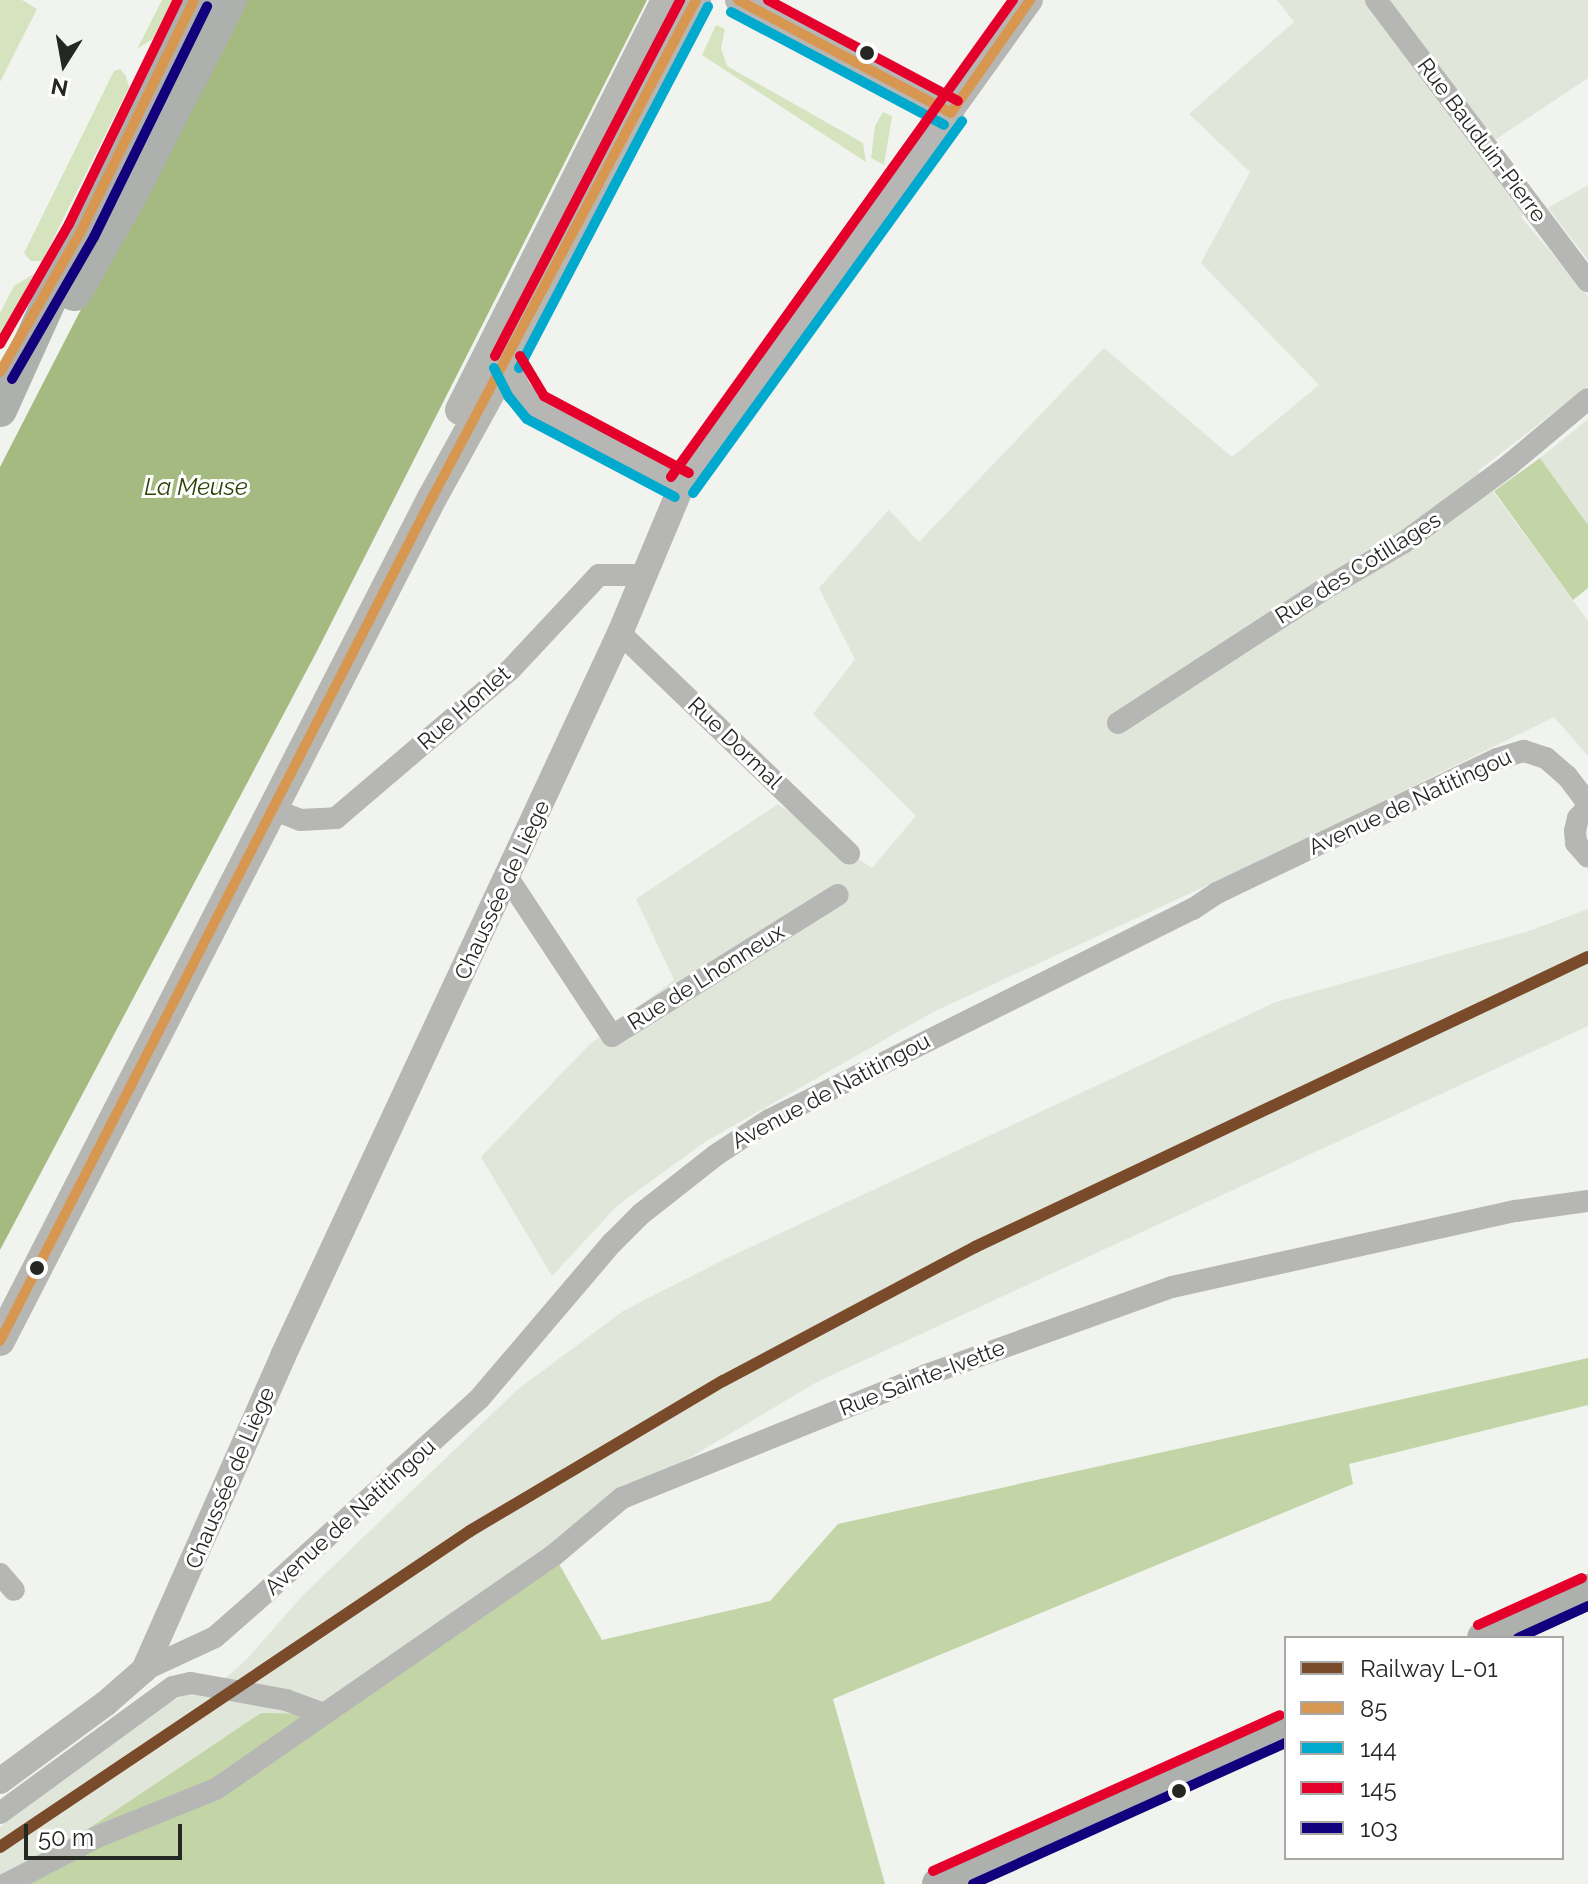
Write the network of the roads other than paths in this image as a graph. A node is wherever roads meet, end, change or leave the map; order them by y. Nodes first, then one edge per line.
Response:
1 (194, 0) edge
2 (230, 0) edge
3 (696, 0) edge
4 (738, 0) edge
5 (1030, 0) edge
6 (1376, 0) edge
7 (660, 13) edge
8 (951, 113) junction
9 (1588, 281) edge
10 (507, 362) junction
11 (8, 376) edge
12 (1588, 399) edge
13 (0, 410) edge
14 (440, 483) junction
15 (682, 485) junction
16 (645, 575) junction
17 (620, 633) junction
18 (1118, 723) dead end
19 (1588, 805) edge
20 (272, 809) junction
21 (849, 853) dead end
22 (1588, 857) edge
23 (508, 878) junction
24 (838, 895) dead end
25 (1588, 1201) edge
26 (0, 1341) edge
27 (1588, 1591) edge
28 (1488, 1636) edge
29 (144, 1670) junction
30 (324, 1714) junction
31 (1284, 1729) edge
32 (0, 1781) edge
33 (0, 1813) edge
34 (6, 1884) edge
35 (939, 1884) edge

1 - 11 main road
2 - 11 main road
3 - 10 main road
4 - 8 street
5 - 8 street, Chaussée de Liège
6 - 9 street, Rue Bauduin-Pierre
7 - 14 main road
8 - 15 street, Chaussée de Liège
10 - 14 main road
10 - 15 street
11 - 13 main road
12 - 18 street, Rue des Cotillages
14 - 20 main road
15 - 16 street, Chaussée de Liège
16 - 17 street, Chaussée de Liège
16 - 20 street, Rue Honlet
17 - 21 street, Rue Dormal
17 - 23 street, Chaussée de Liège
19 - 22 street
19 - 29 street, Avenue de Natitingou
20 - 26 main road
23 - 24 street, Rue de Lhonneux
23 - 29 street, Chaussée de Liège
25 - 30 street, Rue Sainte-Ivette
27 - 28 main road
29 - 32 street, Chaussée de Liège
30 - 33 street
30 - 34 street, Rue Sainte-Ivette
31 - 35 main road

